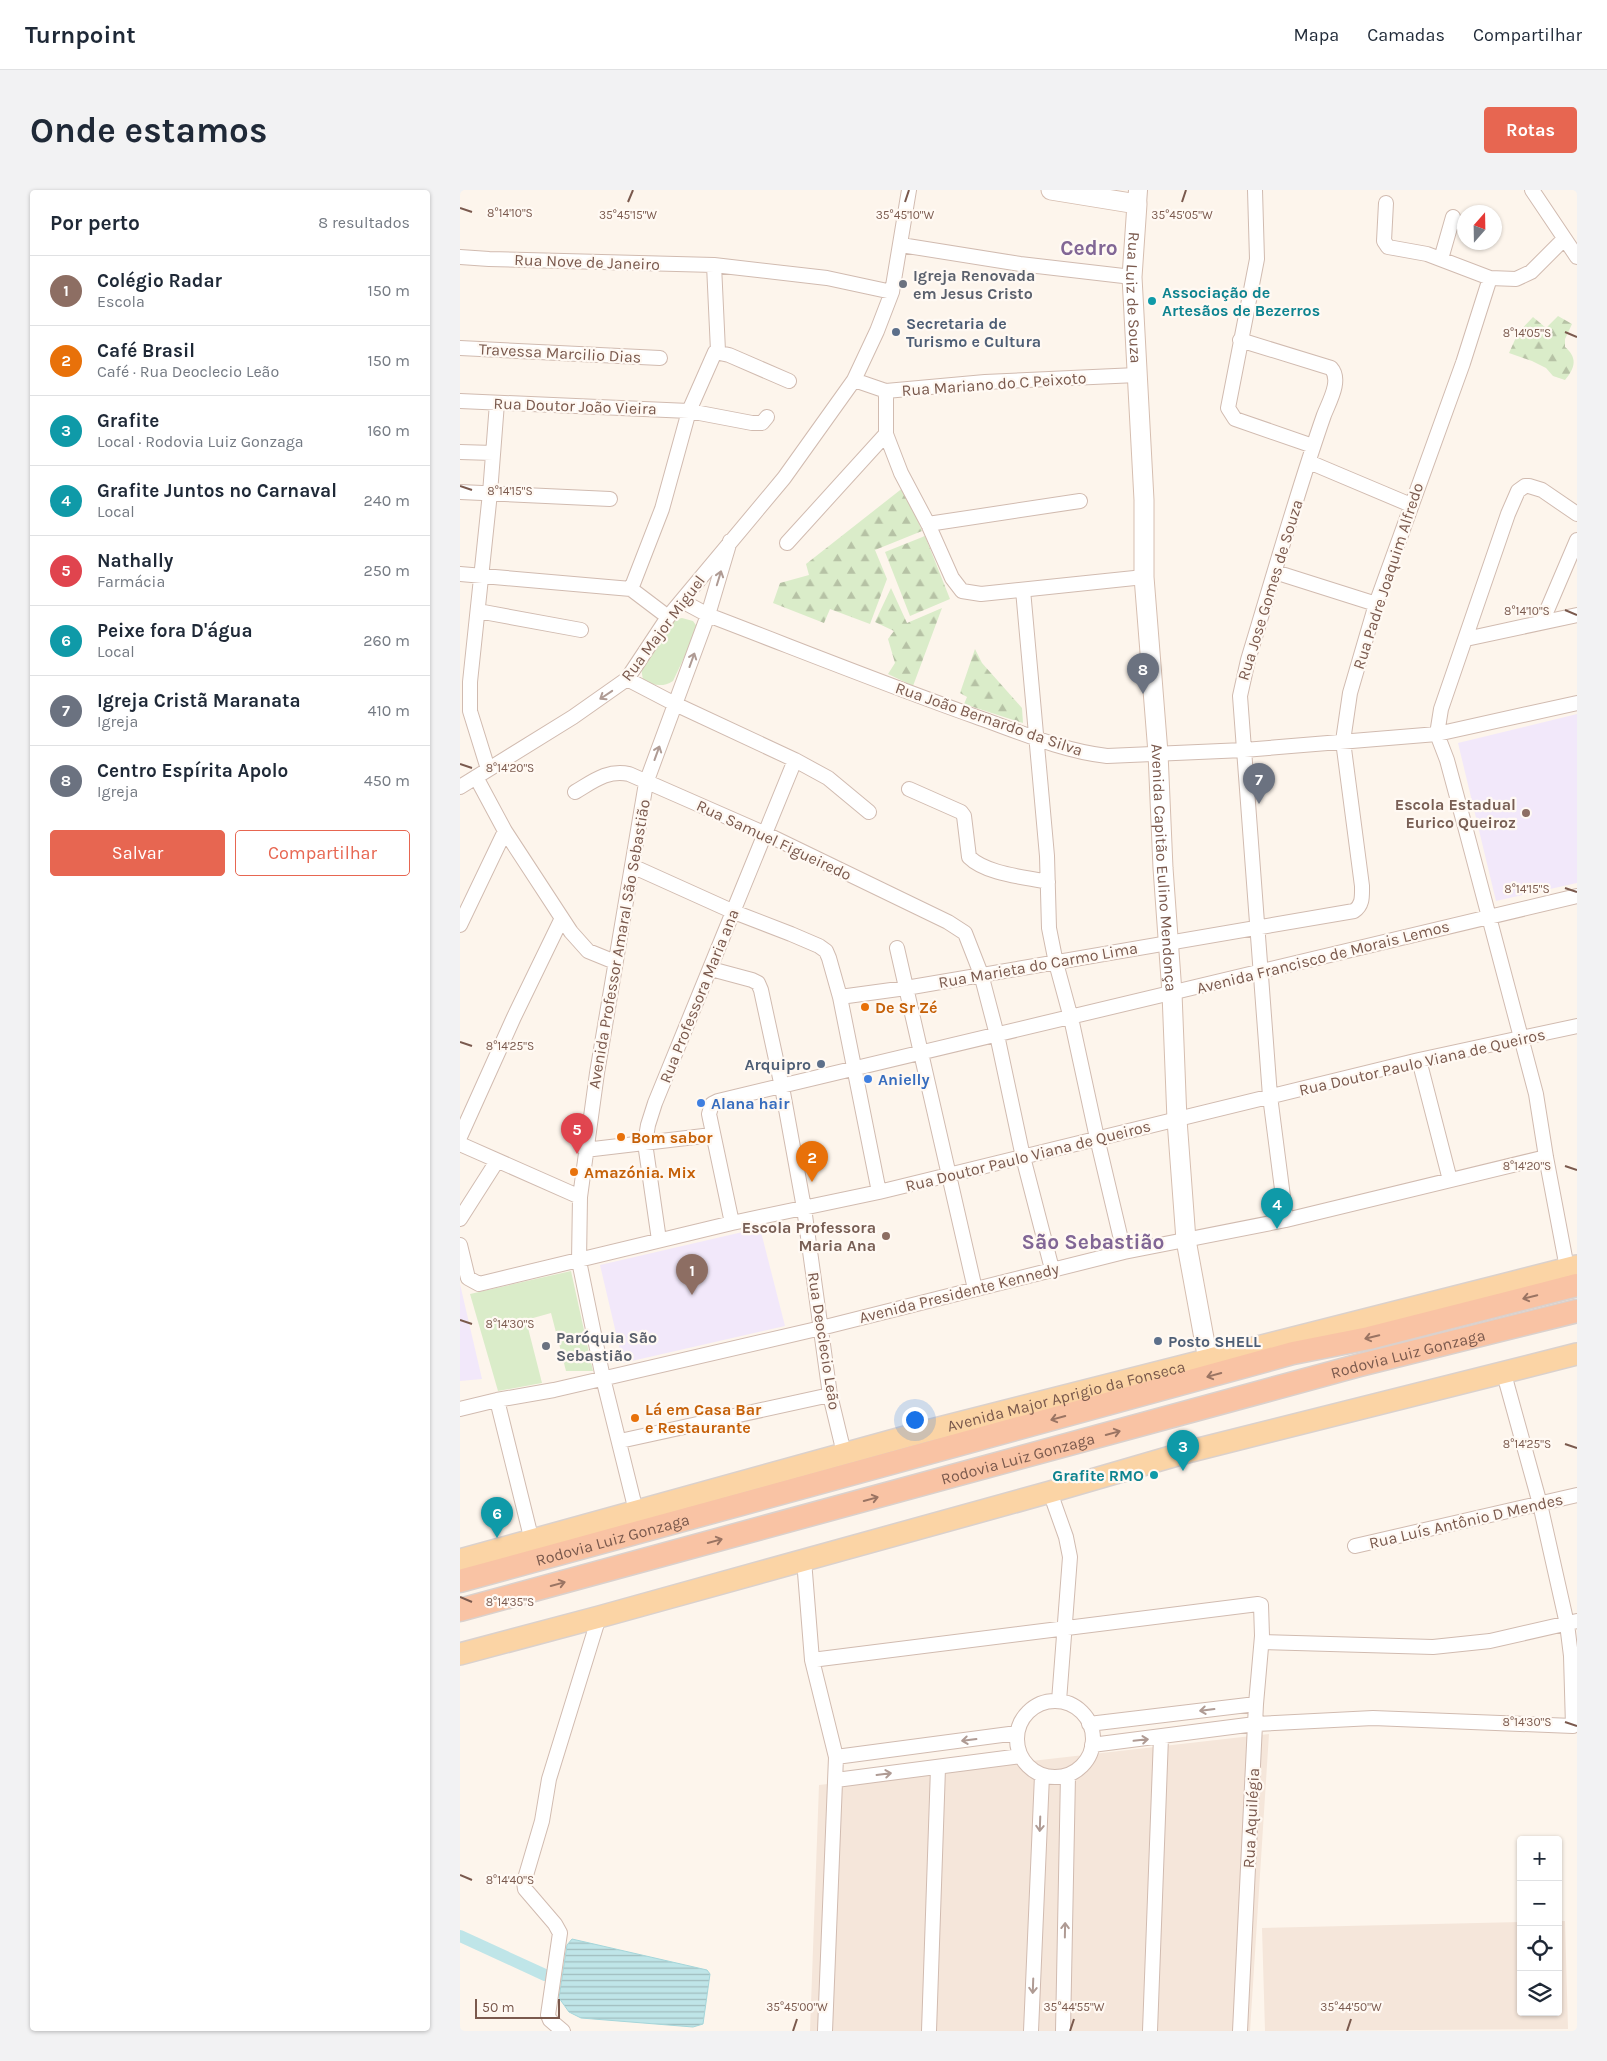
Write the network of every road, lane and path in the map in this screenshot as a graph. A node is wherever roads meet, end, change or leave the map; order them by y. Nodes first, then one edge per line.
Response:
1 (910, 190) edge
2 (1051, 190) edge
3 (1256, 190) edge
4 (1532, 190) edge
5 (1137, 197) edge
6 (1386, 203) dead end
7 (1453, 217) dead end
8 (1564, 239) junction
9 (901, 245) junction
10 (460, 256) edge
11 (1577, 257) edge
12 (1441, 259) junction
13 (714, 265) junction
14 (1132, 277) junction
15 (1490, 278) junction
16 (892, 292) junction
17 (1240, 340) junction
18 (460, 348) edge
19 (714, 356) junction
20 (660, 358) dead end
21 (1137, 375) junction
22 (854, 380) junction
23 (789, 381) dead end
24 (886, 391) junction
25 (460, 401) edge
26 (497, 403) junction
27 (689, 411) junction
28 (767, 417) dead end
29 (886, 434) junction
30 (1313, 446) junction
31 (460, 452) edge
32 (493, 453) junction
33 (1309, 462) junction
34 (460, 492) edge
35 (490, 493) junction
36 (610, 499) dead end
37 (1080, 501) dead end
38 (1411, 505) junction
39 (1577, 514) edge
40 (928, 524) junction
41 (1577, 540) edge
42 (730, 541) junction
43 (787, 543) dead end
44 (1275, 572) junction
45 (460, 574) edge
46 (481, 576) junction
47 (1144, 577) junction
48 (631, 589) junction
49 (1022, 590) junction
50 (682, 601) junction
51 (1376, 604) junction
52 (478, 612) junction
53 (708, 615) junction
54 (1577, 615) edge
55 (668, 617) junction
56 (1542, 622) junction
57 (581, 630) dead end
58 (467, 638) edge
59 (1466, 639) junction
60 (626, 679) junction
61 (1577, 703) edge
62 (675, 704) junction
63 (465, 711) edge
64 (1438, 734) junction
65 (1036, 738) junction
66 (1343, 741) junction
67 (1244, 750) junction
68 (1158, 754) junction
69 (795, 760) junction
70 (488, 769) junction
71 (476, 777) junction
72 (646, 783) junction
73 (460, 787) edge
74 (909, 789) dead end
75 (575, 792) dead end
76 (869, 812) dead end
77 (505, 830) junction
78 (766, 834) junction
79 (632, 866) junction
80 (1048, 882) junction
81 (1577, 896) edge
82 (1354, 911) joint
83 (734, 912) junction
84 (1488, 916) junction
85 (562, 918) junction
86 (460, 926) edge
87 (1257, 928) junction
88 (1169, 943) junction
89 (897, 948) dead end
90 (615, 962) junction
91 (1056, 962) junction
92 (711, 968) junction
93 (1262, 972) junction
94 (981, 974) junction
95 (906, 988) junction
96 (1172, 993) junction
97 (840, 997) junction
98 (1072, 1018) junction
99 (1577, 1026) edge
100 (997, 1035) junction
101 (1521, 1039) junction
102 (921, 1053) junction
103 (1419, 1060) junction
104 (855, 1069) junction
105 (782, 1087) junction
106 (1270, 1096) junction
107 (1177, 1120) junction
108 (712, 1135) junction
109 (460, 1137) edge
110 (1097, 1138) junction
111 (645, 1143) junction
112 (460, 1144) edge
113 (585, 1150) junction
114 (1023, 1157) junction
115 (1546, 1157) junction
116 (496, 1161) junction
117 (949, 1175) junction
118 (1450, 1180) junction
119 (879, 1192) junction
120 (580, 1197) junction
121 (465, 1202) edge
122 (804, 1208) junction
123 (460, 1219) edge
124 (1286, 1220) junction
125 (732, 1223) junction
126 (659, 1240) junction
127 (1186, 1240) junction
128 (460, 1245) edge
129 (1124, 1252) junction
130 (579, 1261) junction
131 (1052, 1269) junction
132 (1574, 1273) edge
133 (975, 1289) junction
134 (1577, 1311) edge
135 (821, 1328) junction
136 (1577, 1354) edge
137 (1208, 1360) junction
138 (1504, 1374) junction
139 (603, 1378) junction
140 (830, 1395) junction
141 (497, 1400) junction
142 (460, 1409) edge
143 (620, 1441) junction
144 (844, 1454) junction
145 (1050, 1492) junction
146 (1577, 1495) edge
147 (1540, 1504) junction
148 (636, 1511) junction
149 (532, 1541) junction
150 (1355, 1546) dead end
151 (460, 1560) edge
152 (804, 1560) junction
153 (460, 1581) edge
154 (460, 1610) edge
155 (599, 1618) junction
156 (1572, 1623) edge
157 (1066, 1628) junction
158 (1262, 1642) junction
159 (460, 1654) edge
160 (812, 1660) junction
161 (1059, 1702) junction
162 (1256, 1704) junction
163 (1090, 1724) junction
164 (1255, 1724) junction
165 (1017, 1734) junction
166 (1161, 1737) junction
167 (1092, 1745) junction
168 (1021, 1756) junction
169 (836, 1757) junction
170 (938, 1768) junction
171 (1042, 1775) junction
172 (1068, 1775) junction
173 (836, 1780) junction
174 (563, 2031) edge
175 (826, 2031) edge
176 (929, 2031) edge
177 (1031, 2031) edge
178 (1063, 2031) edge
179 (1150, 2031) edge
180 (1240, 2031) edge

1 - 9 street, Rua Major Miguel
2 - 5 main road
3 - 17 street
4 - 8 street
5 - 14 main road, Rua Luiz de Souza
6 - 12 street
7 - 12 street
8 - 11 street
8 - 15 street
9 - 14 street
9 - 16 street, Rua Major Miguel
10 - 13 street, Rua Nove de Janeiro
12 - 15 street
13 - 16 street, Rua Nove de Janeiro
13 - 19 street
14 - 21 main road, Rua Luiz de Souza
15 - 38 street, Rua Padre Joaquim Alfredo
16 - 22 street, Rua Major Miguel
17 - 30 street
17 - 30 street, Rua Jose Gomes de Souza
18 - 20 street, Travessa Marcilio Dias
19 - 23 street
19 - 27 street
21 - 24 street, Rua Mariano do C Peixoto
21 - 47 main road, Avenida Capitão Eulino Mendonça
22 - 24 street, Rua Mariano do C Peixoto
22 - 42 street, Rua Major Miguel
24 - 29 street
25 - 26 street, Rua Doutor João Vieira
26 - 27 street, Rua Doutor João Vieira
26 - 32 street
27 - 28 street, Rua Doutor João Vieira
27 - 48 street
29 - 40 street
29 - 43 street
30 - 33 street, Rua Jose Gomes de Souza
31 - 32 street
32 - 35 street
33 - 38 street
33 - 44 street, Rua Jose Gomes de Souza
34 - 35 street
35 - 36 street
35 - 46 street
37 - 40 street
38 - 51 street, Rua Padre Joaquim Alfredo
39 - 59 street
40 - 49 street
41 - 56 street
42 - 50 street, Rua Major Miguel
53 -> 42 street, Avenida Professor Amaral São Sebastião
44 - 51 street
44 - 67 street, Rua Jose Gomes de Souza
45 - 46 street
46 - 48 street
46 - 52 street
47 - 49 street
47 - 68 main road, Avenida Capitão Eulino Mendonça
48 - 55 street
49 - 65 street
50 - 53 street, Rua João Bernardo da Silva
50 - 55 street, Rua Major Miguel
51 - 66 street, Rua Padre Joaquim Alfredo
52 - 57 street
52 - 58 street
62 -> 53 street, Avenida Professor Amaral São Sebastião
53 - 65 street, Rua João Bernardo da Silva
54 - 56 street
55 - 60 street, Rua Major Miguel
56 - 59 street
58 - 63 street
59 - 64 street
60 - 62 street
60 -> 70 street, Rua Major Miguel
61 - 64 street, Rua João Bernardo da Silva
62 - 69 street
72 -> 62 street, Avenida Professor Amaral São Sebastião
63 - 70 street
64 - 66 street, Rua João Bernardo da Silva
64 - 84 street
65 - 68 street, Rua João Bernardo da Silva
65 - 80 street
66 - 67 street, Rua João Bernardo da Silva
66 - 82 street, Rua Padre Joaquim Alfredo
67 - 68 street, Rua João Bernardo da Silva
67 - 87 street, Rua Jose Gomes de Souza
68 - 88 main road, Avenida Capitão Eulino Mendonça
69 - 76 street
69 - 78 street, Rua Professora Maria ana
70 - 71 street, Rua Major Miguel
71 - 73 street, Rua Major Miguel
71 - 77 street
72 - 75 street, Rua Samuel Figueiredo
72 - 78 street, Rua Samuel Figueiredo
72 - 79 street, Avenida Professor Amaral São Sebastião
74 - 80 street
77 - 85 street
77 - 86 street
78 - 83 street, Rua Professora Maria ana
78 - 94 street, Rua Samuel Figueiredo
79 - 83 street
79 - 90 street, Avenida Professor Amaral São Sebastião
80 - 91 street
81 - 84 street, Avenida Francisco de Morais Lemos
82 - 87 street, Rua Marieta do Carmo Lima
83 - 92 street, Rua Professora Maria ana
83 - 97 street
84 - 93 street, Avenida Francisco de Morais Lemos
84 - 101 street
85 - 90 street
85 - 109 street
87 - 88 street, Rua Marieta do Carmo Lima
87 - 93 street, Rua Jose Gomes de Souza
88 - 91 street, Rua Marieta do Carmo Lima
88 - 96 main road, Avenida Capitão Eulino Mendonça
89 - 95 street
90 - 113 street, Avenida Professor Amaral São Sebastião
91 - 94 street, Rua Marieta do Carmo Lima
91 - 98 street
92 - 105 street, Rua Deoclecio Leão
92 - 111 street, Rua Professora Maria ana
93 - 96 street, Avenida Francisco de Morais Lemos
93 - 106 street, Rua Jose Gomes de Souza
94 - 95 street, Rua Marieta do Carmo Lima
94 - 100 street
95 - 97 street, Rua Marieta do Carmo Lima
95 - 102 street
96 - 98 street, Avenida Francisco de Morais Lemos
96 - 107 main road, Avenida Capitão Eulino Mendonça
97 - 104 street
98 - 100 street, Avenida Francisco de Morais Lemos
98 - 110 street
99 - 101 street, Rua Doutor Paulo Viana de Queiros
100 - 102 street, Avenida Francisco de Morais Lemos
100 - 114 street
101 - 103 street, Rua Doutor Paulo Viana de Queiros
101 - 115 street
102 - 104 street, Avenida Francisco de Morais Lemos
102 - 117 street
103 - 106 street, Rua Doutor Paulo Viana de Queiros
103 - 118 street
104 - 105 street, Avenida Francisco de Morais Lemos
104 - 119 street
105 - 108 street, Avenida Francisco de Morais Lemos
105 - 122 street, Rua Deoclecio Leão
106 - 107 street, Rua Doutor Paulo Viana de Queiros
106 - 124 street, Rua Jose Gomes de Souza
107 - 110 street, Rua Doutor Paulo Viana de Queiros
107 - 127 main road, Avenida Capitão Eulino Mendonça
108 - 111 street
108 - 125 street
110 - 114 street, Rua Doutor Paulo Viana de Queiros
110 - 129 street
111 - 113 street
111 - 126 street, Rua Professora Maria ana
112 - 116 street
113 - 120 street, Avenida Professor Amaral São Sebastião
114 - 117 street, Rua Doutor Paulo Viana de Queiros
114 - 131 street
115 - 118 street, Avenida Presidente Kennedy
115 - 132 street
116 - 120 street
116 - 121 street
117 - 119 street, Rua Doutor Paulo Viana de Queiros
117 - 133 street
118 - 124 street, Avenida Presidente Kennedy
119 - 122 street, Rua Doutor Paulo Viana de Queiros
120 - 130 street, Avenida Professor Amaral São Sebastião
121 - 123 street
122 - 125 street, Rua Doutor Paulo Viana de Queiros
122 - 135 street, Rua Deoclecio Leão
124 - 127 street, Avenida Presidente Kennedy
125 - 126 street, Rua Doutor Paulo Viana de Queiros
126 - 130 street, Rua Doutor Paulo Viana de Queiros
127 - 129 street, Avenida Presidente Kennedy
127 - 137 main road, Avenida Capitão Eulino Mendonça
128 - 130 street, Rua Doutor Paulo Viana de Queiros
129 - 131 street, Avenida Presidente Kennedy
130 - 139 street, Avenida Professor Amaral São Sebastião
131 - 133 street, Avenida Presidente Kennedy
132 - 137 main road, Avenida Major Aprigio da Fonseca
132 -> 153 highway, Rodovia Luiz Gonzaga
133 - 135 street, Avenida Presidente Kennedy
154 -> 134 highway, Rodovia Luiz Gonzaga
135 - 139 street, Avenida Presidente Kennedy
135 - 140 street, Rua Deoclecio Leão
136 - 138 main road
137 - 144 main road, Avenida Major Aprigio da Fonseca
138 - 145 main road
138 - 147 street
139 - 141 street, Avenida Presidente Kennedy
139 - 143 street, Avenida Professor Amaral São Sebastião
140 - 143 street
140 - 144 street, Rua Deoclecio Leão
141 - 142 street, Avenida Presidente Kennedy
141 - 149 street
143 - 148 street, Avenida Professor Amaral São Sebastião
144 - 148 main road, Avenida Major Aprigio da Fonseca
145 - 152 main road
145 - 157 street
146 - 147 street, Rua Luís Antônio D Mendes
147 - 150 street, Rua Luís Antônio D Mendes
147 - 156 street
148 - 149 main road, Avenida Major Aprigio da Fonseca
149 - 151 main road, Avenida Major Aprigio da Fonseca
152 - 155 main road
152 - 160 street
155 - 159 main road
155 - 174 street
156 - 158 street
156 - 164 street
157 - 158 street, Rua Aquilégia
157 - 160 street
157 - 161 street
158 - 162 street, Rua Aquilégia
160 - 169 street
161 - 163 street
161 - 165 street
162 -> 163 street
162 - 164 street, Rua Aquilégia
163 - 167 street
164 - 166 street
164 - 180 street, Rua Aquilégia
165 - 168 street
165 -> 169 street
167 -> 166 street
166 - 179 street
167 - 172 street
168 - 170 street
168 - 171 street
169 - 173 street
173 -> 170 street
170 - 176 street
171 - 172 street
171 -> 177 street
178 -> 172 street
173 - 175 street

